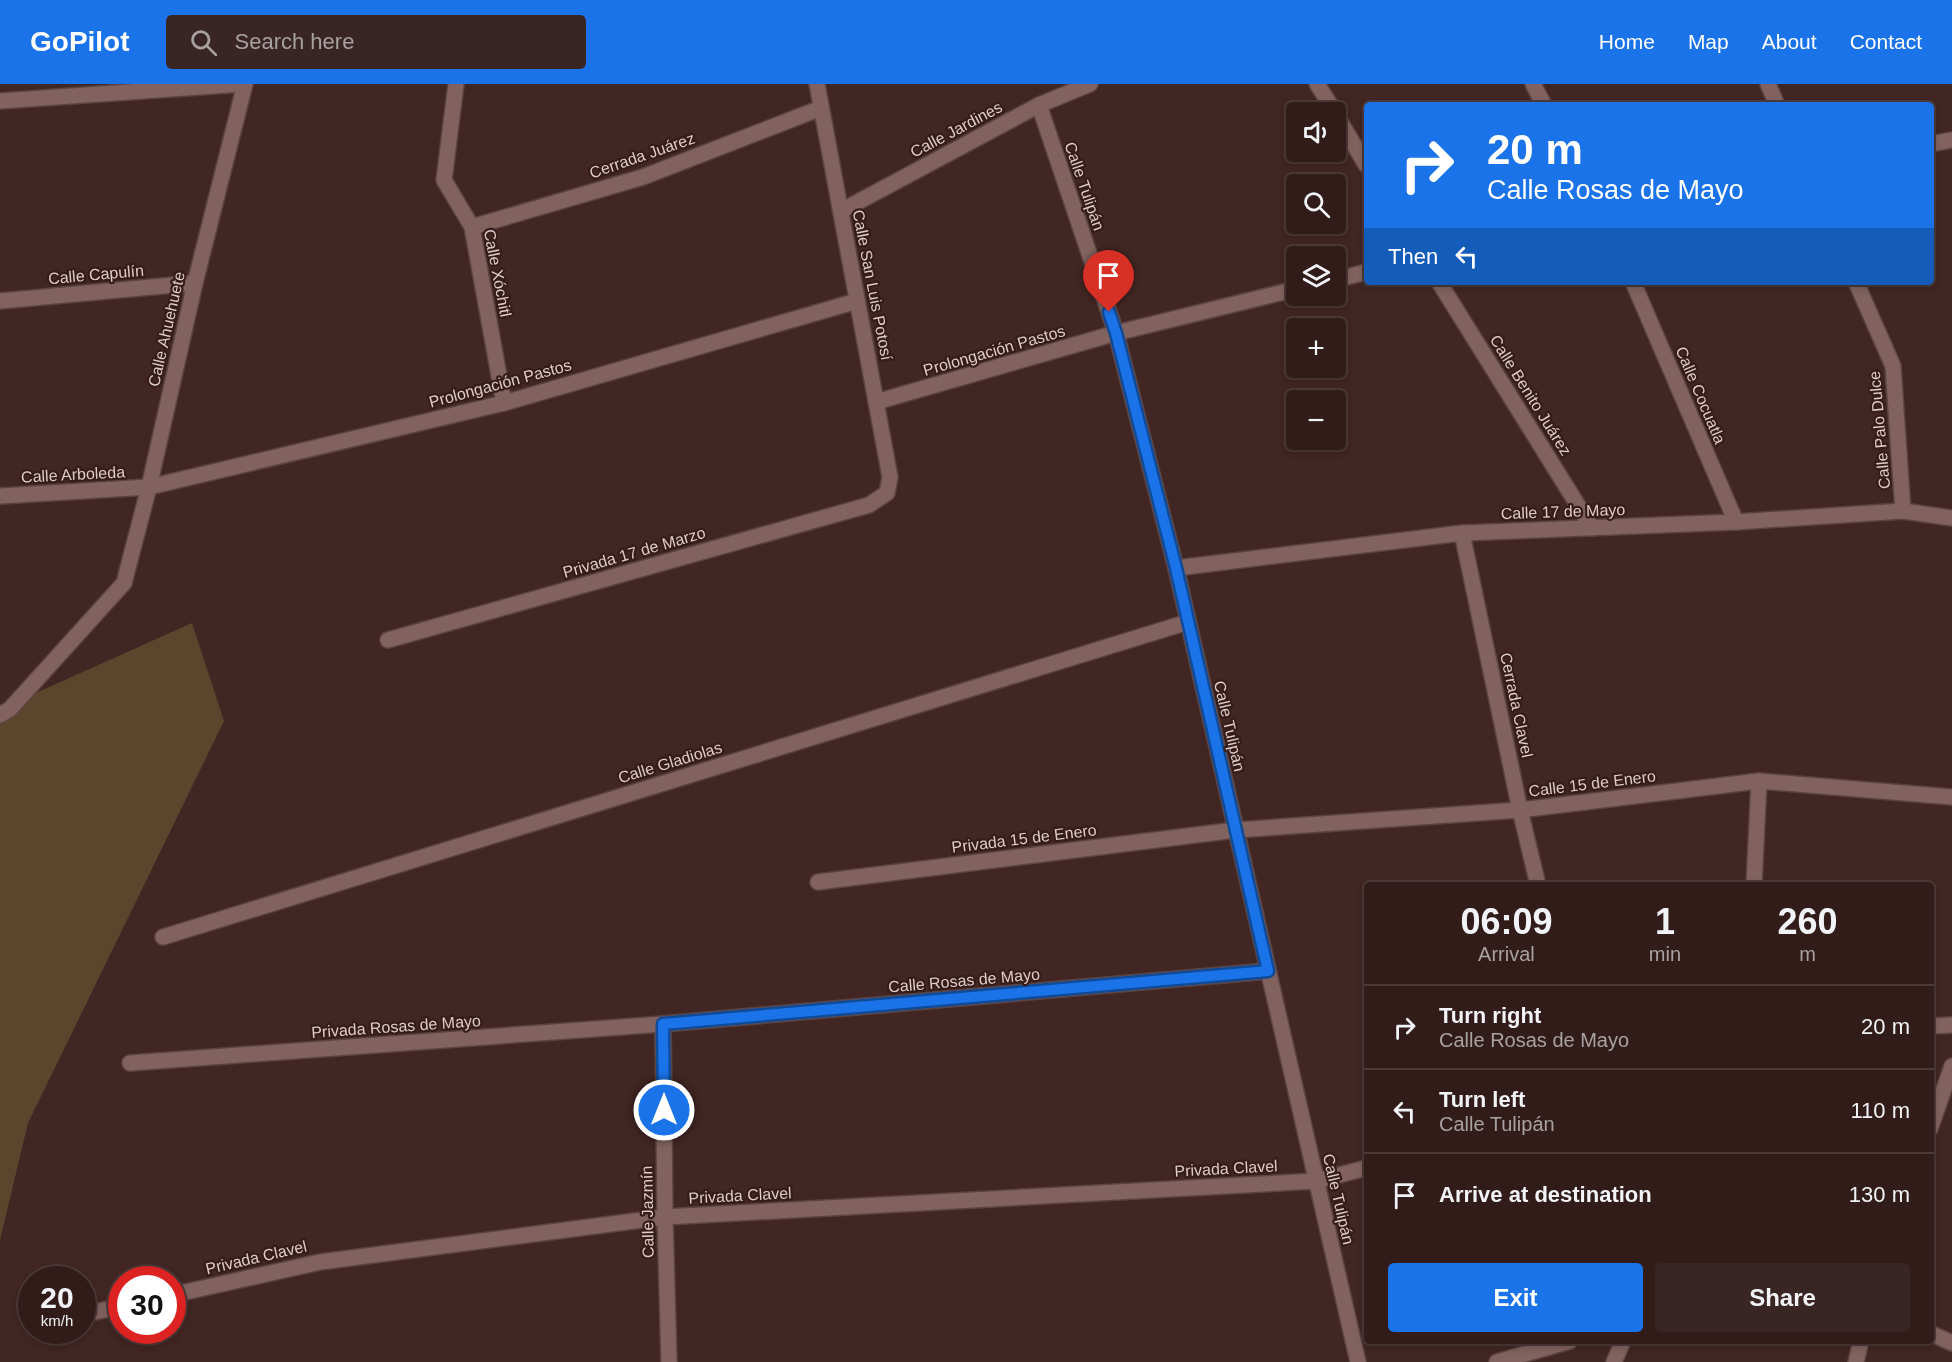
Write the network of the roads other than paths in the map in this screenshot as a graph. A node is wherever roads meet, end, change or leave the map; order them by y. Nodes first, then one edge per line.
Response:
1 (244, 84) edge
2 (456, 84) edge
3 (817, 84) edge
4 (1090, 84) edge
5 (1317, 84) edge
6 (1533, 84) edge
7 (1768, 84) edge
8 (0, 101) edge
9 (1328, 102) edge
10 (1542, 102) edge
11 (1776, 102) edge
12 (1039, 105) junction
13 (821, 108) junction
14 (1346, 131) edge
15 (1952, 140) edge
16 (1934, 143) edge
17 (1364, 162) edge
18 (841, 211) junction
19 (472, 227) junction
20 (1364, 273) edge
21 (1346, 277) edge
22 (195, 283) junction
23 (1441, 285) edge
24 (1634, 285) edge
25 (1857, 285) edge
26 (1286, 291) edge
27 (857, 300) junction
28 (0, 301) edge
29 (1116, 333) junction
30 (876, 402) junction
31 (504, 403) junction
32 (149, 488) junction
33 (887, 493) joint
34 (0, 496) edge
35 (1904, 511) junction
36 (1952, 518) edge
37 (1736, 522) junction
38 (1592, 528) junction
39 (1462, 532) junction
40 (1176, 568) junction
41 (1188, 622) junction
42 (388, 640) dead end
43 (0, 715) edge
44 (1759, 781) junction
45 (1952, 797) edge
46 (1520, 810) junction
47 (1236, 830) junction
48 (818, 882) dead end
49 (1537, 882) edge
50 (1754, 882) edge
51 (163, 937) dead end
52 (1268, 971) junction
53 (663, 1024) junction
54 (1952, 1025) edge
55 (1934, 1026) edge
56 (130, 1063) dead end
57 (1952, 1066) edge
58 (1934, 1118) edge
59 (1364, 1169) edge
60 (1316, 1181) junction
61 (665, 1217) junction
62 (186, 1292) edge
63 (1934, 1335) edge
64 (1952, 1343) edge
65 (1560, 1344) edge
66 (1622, 1344) edge
67 (1860, 1344) edge
68 (669, 1362) edge
69 (1358, 1362) edge
70 (1497, 1362) edge
71 (1614, 1362) edge
72 (1856, 1362) edge

1 - 8 street
1 - 22 street, Calle Ahuehuete
2 - 19 street, Calle Xóchitl
3 - 13 street, Calle San Luis Potosí
4 - 12 street, Calle Jardines
5 - 9 street
6 - 10 street
7 - 11 street
12 - 18 street, Calle Jardines
12 - 29 street, Calle Tulipán
13 - 18 street, Calle San Luis Potosí
13 - 19 street, Cerrada Juárez
14 - 17 street
15 - 16 street
18 - 27 street, Calle San Luis Potosí
19 - 31 street, Calle Xóchitl
20 - 21 street
22 - 28 street, Calle Capulín
22 - 32 street, Calle Ahuehuete
23 - 38 street, Calle Benito Juárez
24 - 37 street, Calle Cocuatla
25 - 35 street, Calle Palo Dulce
26 - 29 street, Prolongación Pastos
27 - 30 street, Calle San Luis Potosí
27 - 31 street, Prolongación Pastos
29 - 30 street, Prolongación Pastos
29 - 40 street, Calle Tulipán
30 - 33 street, Calle San Luis Potosí
31 - 32 street, Prolongación Pastos
32 - 34 street, Calle Arboleda
32 - 43 street, Calle Ahuehuete
33 - 42 street, Privada 17 de Marzo
35 - 36 street, Calle 17 de Mayo
35 - 37 street, Calle 17 de Mayo
37 - 38 street, Calle 17 de Mayo
38 - 39 street, Calle 17 de Mayo
39 - 40 street, Calle 17 de Mayo
39 - 46 street, Cerrada Clavel
40 - 41 street, Calle Tulipán
41 - 47 street, Calle Tulipán
41 - 51 street, Calle Gladiolas
44 - 45 street, Calle 15 de Enero
44 - 46 street, Calle 15 de Enero
44 - 50 street
46 - 47 street, Calle 15 de Enero
46 - 49 street, Cerrada Clavel
47 - 48 street, Privada 15 de Enero
47 - 52 street, Calle Tulipán
52 - 53 street, Calle Rosas de Mayo
52 - 60 street, Calle Tulipán
53 - 56 street, Privada Rosas de Mayo
53 - 61 street, Calle Jazmín
54 - 55 street
57 - 58 street
59 - 60 street, Privada Clavel
60 - 61 street, Privada Clavel
60 - 69 street, Calle Tulipán
61 - 62 street, Privada Clavel
61 - 68 street, Calle Jazmín
63 - 64 street
65 - 70 street
66 - 71 street
67 - 72 street

